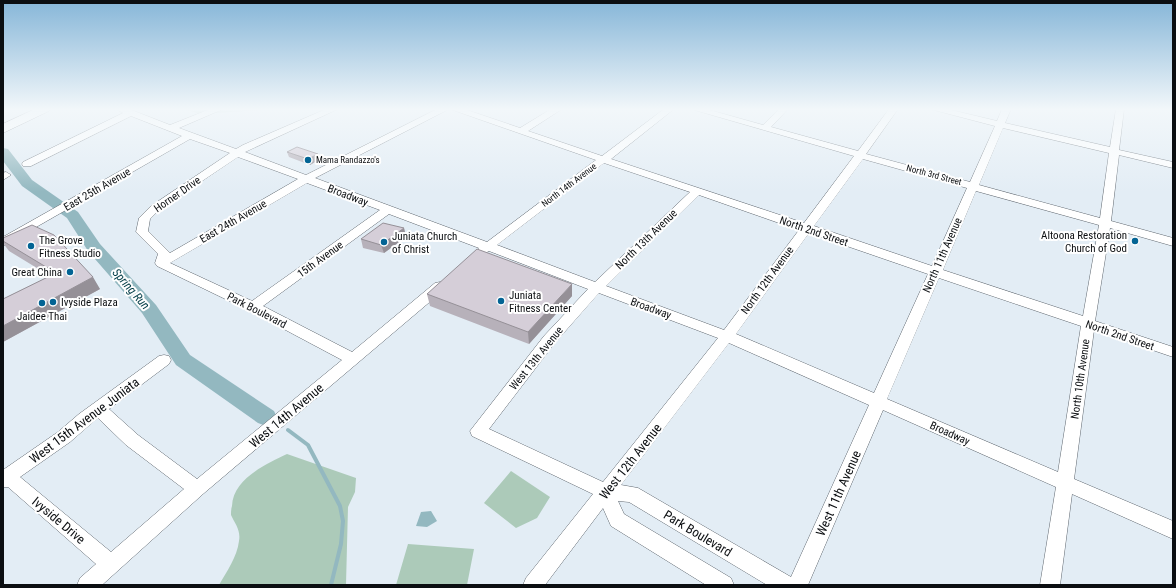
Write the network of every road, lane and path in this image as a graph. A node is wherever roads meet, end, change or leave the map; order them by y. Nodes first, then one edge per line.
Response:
1 (83, 136) edge
2 (187, 136) edge
3 (194, 136) edge
4 (270, 136) edge
5 (391, 136) edge
6 (533, 136) edge
7 (633, 136) edge
8 (795, 136) edge
9 (874, 136) edge
10 (995, 136) edge
11 (1053, 136) edge
12 (1116, 136) edge
13 (1114, 151) junction
14 (237, 153) junction
15 (860, 155) junction
16 (602, 159) junction
17 (27, 164) dead end
18 (1173, 165) edge
19 (306, 179) junction
20 (973, 186) junction
21 (696, 192) junction
22 (387, 210) junction
23 (1105, 223) junction
24 (805, 228) junction
25 (3, 242) edge
26 (1173, 242) edge
27 (487, 246) junction
28 (469, 262) edge
29 (160, 263) junction
30 (934, 272) junction
31 (451, 277) edge
32 (596, 288) junction
33 (253, 308) junction
34 (1088, 324) junction
35 (726, 336) junction
36 (1173, 352) edge
37 (353, 359) junction
38 (164, 360) dead end
39 (878, 401) junction
40 (99, 409) junction
41 (478, 431) joint
42 (4, 478) edge
43 (1065, 483) junction
44 (197, 489) junction
45 (606, 492) junction
46 (1173, 530) edge
47 (111, 564) junction
48 (87, 585) edge
49 (533, 585) edge
50 (724, 585) edge
51 (786, 585) edge
52 (798, 585) edge
53 (1050, 585) edge

1 - 17 street
2 - 25 street, East 25th Avenue
3 - 14 street, Broadway
4 - 14 street
5 - 19 street, East 24th Avenue
6 - 16 street, North 2nd Street
7 - 16 street, North 14th Avenue
8 - 15 street, North 3rd Street
9 - 15 street, North 12th Avenue
10 - 20 street, North 11th Avenue
11 - 13 street
12 - 13 street, North 10th Avenue
13 - 18 street
13 - 23 street, North 10th Avenue
14 - 19 street, Broadway
14 - 29 street, Horner Drive
15 - 20 street, North 3rd Street
15 - 24 street, North 12th Avenue
16 - 21 street, North 2nd Street
16 - 27 street, North 14th Avenue
19 - 22 street, Broadway
19 - 29 street, East 24th Avenue
20 - 23 street, North 3rd Street
20 - 30 street, North 11th Avenue
21 - 24 street, North 2nd Street
21 - 32 street, North 13th Avenue
22 - 27 street, Broadway
22 - 33 street, 15th Avenue
23 - 26 street, North 3rd Street
23 - 34 street, North 10th Avenue
24 - 30 street, North 2nd Street
24 - 35 street, North 12th Avenue
27 - 28 street
27 - 32 street, Broadway
29 - 33 street, Park Boulevard
30 - 34 street, North 2nd Street
30 - 39 street, North 11th Avenue
31 - 37 street, West 14th Avenue
32 - 35 street, Broadway
32 - 41 street, West 13th Avenue
33 - 37 street, Park Boulevard
34 - 36 street, North 2nd Street
34 - 43 street, North 10th Avenue
35 - 39 street, Broadway
35 - 45 street, West 12th Avenue
37 - 44 street, West 14th Avenue
38 - 40 street, West 15th Avenue Juniata
39 - 43 street, Broadway
39 - 52 street, West 11th Avenue
40 - 42 street, West 15th Avenue Juniata
40 - 44 street
41 - 45 street, Park Boulevard
42 - 47 street, Ivyside Drive
43 - 46 street, Broadway
43 - 53 street, North 10th Avenue
44 - 47 street, West 14th Avenue
45 - 49 street, West 12th Avenue
45 - 50 street
45 - 51 street, Park Boulevard
47 - 48 street, West 14th Avenue

